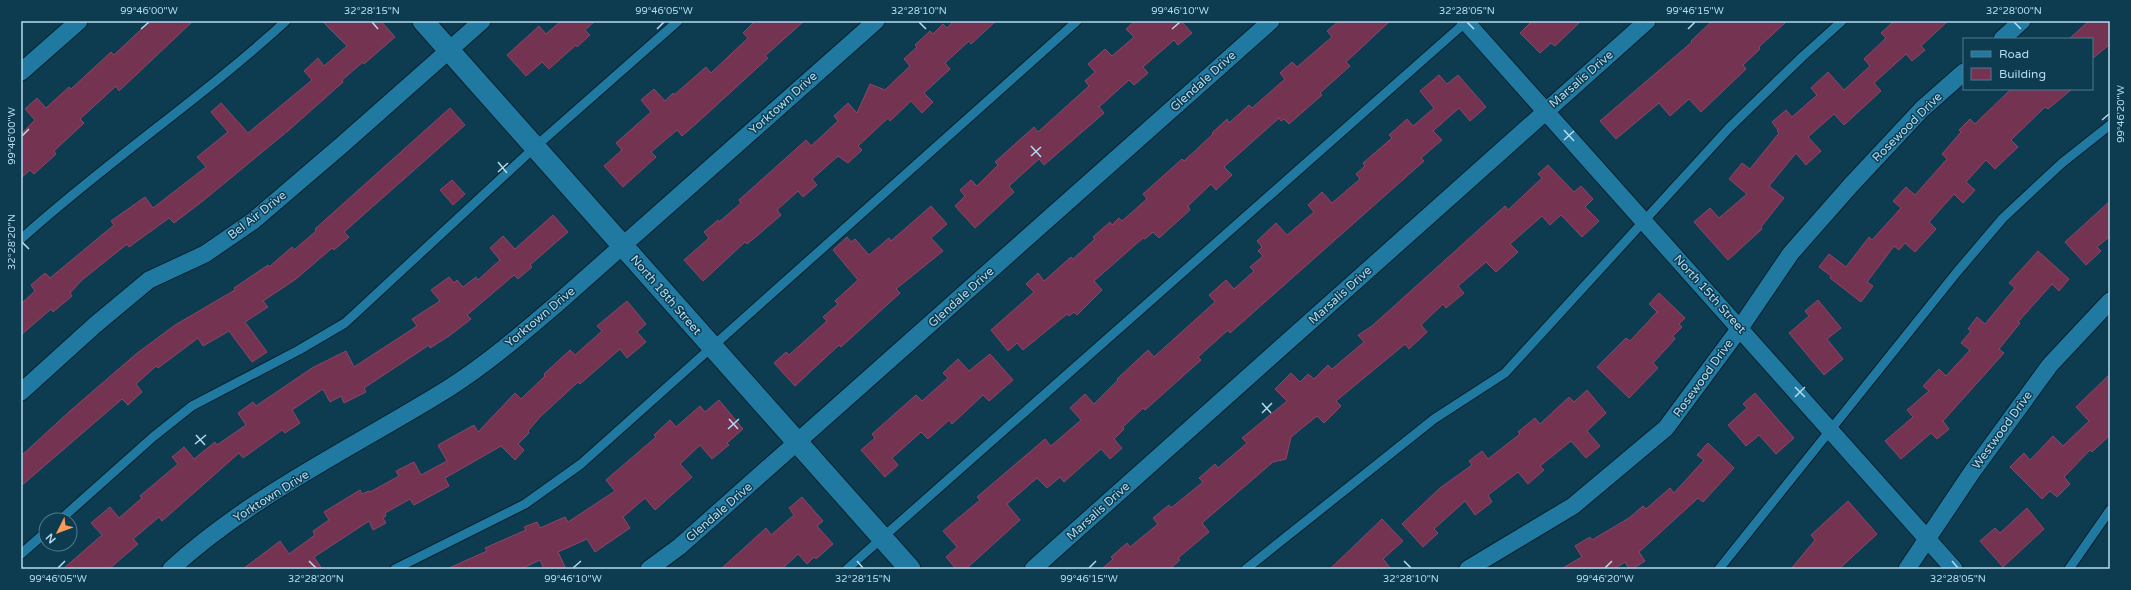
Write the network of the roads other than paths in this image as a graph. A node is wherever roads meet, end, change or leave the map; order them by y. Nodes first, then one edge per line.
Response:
1 (79, 21) edge
2 (286, 21) edge
3 (423, 21) edge
4 (482, 21) edge
5 (678, 21) edge
6 (876, 21) edge
7 (1077, 21) edge
8 (1271, 21) edge
9 (1466, 21) edge
10 (1647, 21) edge
11 (1842, 21) edge
12 (2022, 21) edge
13 (2003, 38) edge
14 (449, 50) junction
15 (21, 72) edge
16 (1963, 73) edge
17 (1544, 112) junction
18 (2110, 125) edge
19 (535, 147) junction
20 (1645, 223) junction
21 (21, 238) edge
22 (622, 246) junction
23 (2110, 301) edge
24 (1740, 328) junction
25 (711, 347) junction
26 (21, 392) edge
27 (1830, 429) junction
28 (796, 443) junction
29 (2110, 510) edge
30 (69, 512) edge
31 (881, 538) junction
32 (1927, 538) junction
33 (38, 539) edge
34 (21, 554) edge
35 (171, 569) edge
36 (395, 569) edge
37 (649, 569) edge
38 (847, 569) edge
39 (910, 569) edge
40 (1033, 569) edge
41 (1246, 569) edge
42 (1468, 569) edge
43 (1719, 569) edge
44 (1907, 569) edge
45 (1954, 569) edge
46 (2069, 569) edge

1 - 15 street
2 - 21 lane
3 - 14 street, North 18th Street
4 - 14 street, Bel Air Drive
5 - 19 lane
6 - 22 street, Yorktown Drive
7 - 25 lane
8 - 28 street, Glendale Drive
9 - 17 street, North 15th Street
9 - 31 lane
10 - 17 street, Marsalis Drive
11 - 20 lane
12 - 13 street
14 - 19 street, North 18th Street
14 - 26 street, Bel Air Drive
16 - 24 street, Rosewood Drive
17 - 20 street, North 15th Street
17 - 40 street, Marsalis Drive
18 - 27 lane
19 - 22 street, North 18th Street
19 - 30 lane
20 - 24 street, North 15th Street
20 - 41 lane
22 - 25 street, North 18th Street
22 - 35 street, Yorktown Drive
23 - 32 street, Westwood Drive
24 - 27 street, North 15th Street
24 - 42 street, Rosewood Drive
25 - 28 street, North 18th Street
25 - 36 lane
27 - 32 street, North 15th Street
27 - 43 lane
28 - 31 street, North 18th Street
28 - 37 street, Glendale Drive
29 - 46 lane
31 - 38 lane
31 - 39 street, North 18th Street
32 - 44 street, Westwood Drive
32 - 45 street, North 15th Street
33 - 34 lane

